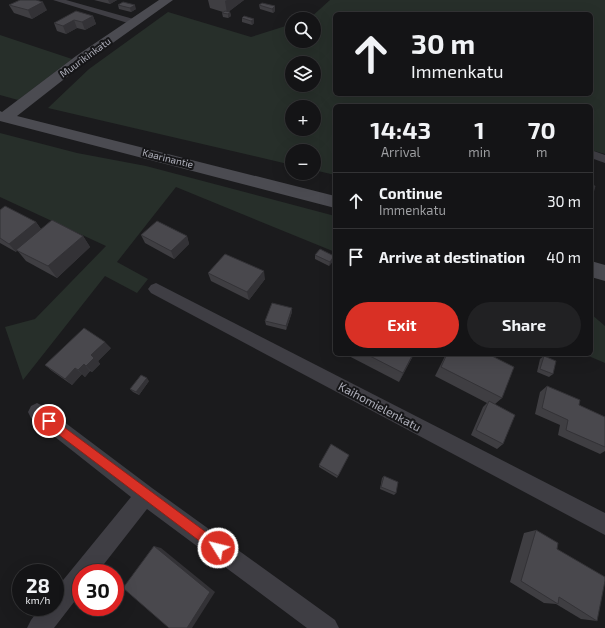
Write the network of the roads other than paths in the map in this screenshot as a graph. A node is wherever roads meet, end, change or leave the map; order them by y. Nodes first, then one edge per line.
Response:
1 (57, 0) edge
2 (167, 0) edge
3 (134, 22) junction
4 (3, 117) edge
5 (593, 155) edge
6 (605, 159) edge
7 (333, 201) edge
8 (593, 270) edge
9 (605, 273) edge
10 (156, 289) dead end
11 (37, 412) dead end
12 (145, 495) junction
13 (605, 524) edge
14 (90, 564) edge
15 (72, 587) edge
16 (39, 628) edge
17 (327, 628) edge

1 - 3 street
2 - 3 main road, Muurikinkatu
3 - 4 main road, Muurikinkatu
4 - 7 main road, Kaarinantie
5 - 6 street
8 - 9 main road
10 - 13 street, Kaihomielenkatu
11 - 12 street
12 - 14 street
12 - 17 street
15 - 16 street

